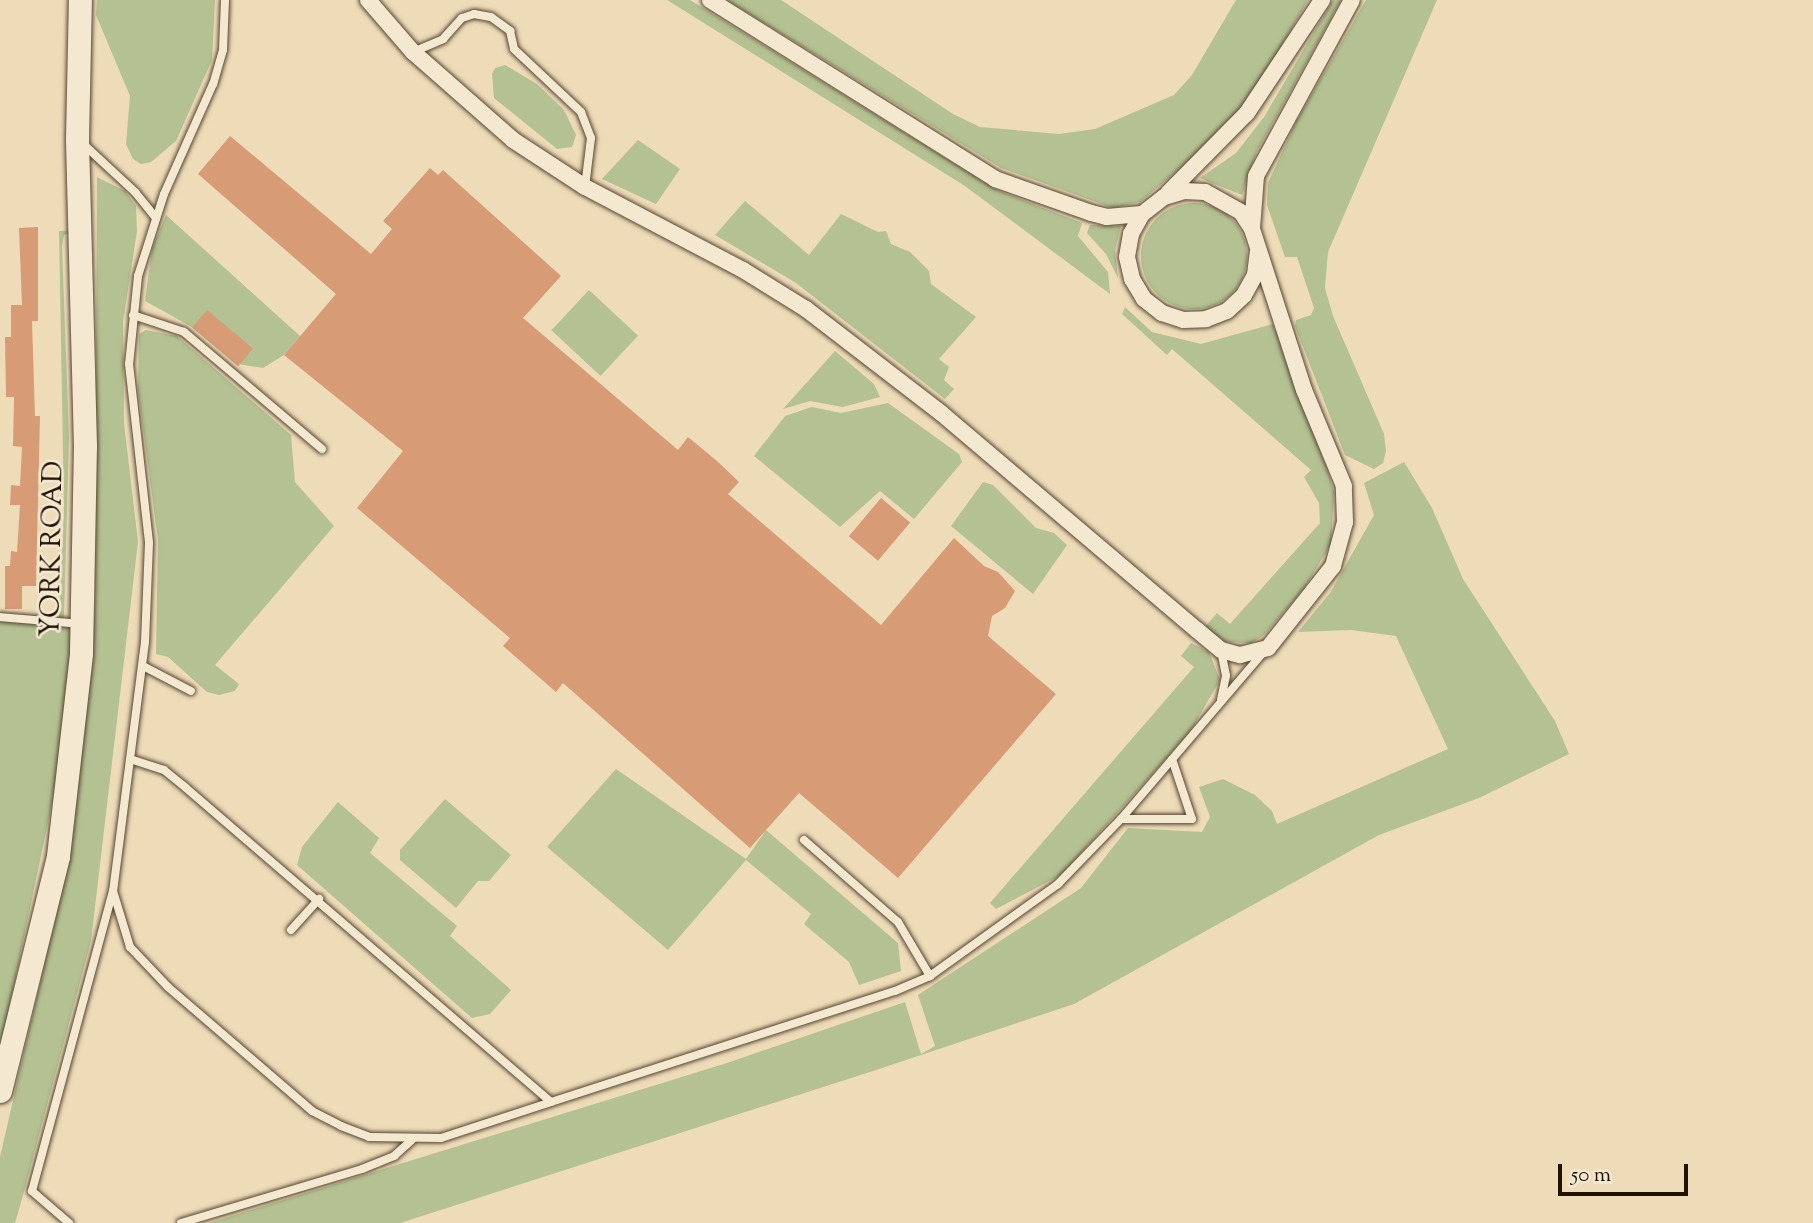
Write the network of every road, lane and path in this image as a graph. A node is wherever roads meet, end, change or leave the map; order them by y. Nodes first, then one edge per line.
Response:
1 (80, 0) edge
2 (225, 0) edge
3 (368, 0) edge
4 (709, 0) edge
5 (1322, 0) edge
6 (1352, 0) edge
7 (413, 52) junction
8 (77, 139) junction
9 (585, 187) junction
10 (1164, 197) junction
11 (1142, 214) junction
12 (155, 218) junction
13 (1252, 229) junction
14 (1258, 253) junction
15 (133, 315) junction
16 (322, 449) dead end
17 (0, 617) edge
18 (81, 624) junction
19 (1268, 648) junction
20 (1221, 650) junction
21 (143, 666) junction
22 (191, 691) dead end
23 (1220, 702) junction
24 (130, 759) junction
25 (1172, 759) junction
26 (1121, 819) junction
27 (804, 840) dead end
28 (113, 891) junction
29 (319, 899) junction
30 (291, 930) dead end
31 (930, 975) junction
32 (0, 1091) edge
33 (551, 1102) junction
34 (412, 1140) junction
35 (69, 1223) edge
36 (181, 1223) edge

1 - 8 main road, YORK ROAD
2 - 12 lane
3 - 7 street
4 - 11 street
5 - 10 street
6 - 13 street
7 - 9 street
7 - 9 lane
8 - 12 lane
8 - 18 main road, YORK ROAD
9 - 20 street
10 - 11 street
10 - 13 street
11 - 14 street
12 - 15 lane
13 - 14 street
14 - 19 street
15 - 16 lane
15 - 21 lane
17 - 18 lane
18 - 32 main road, YORK ROAD
19 - 20 street
19 - 23 lane
20 - 23 lane
21 - 22 lane
21 - 24 lane
23 - 25 lane
24 - 28 lane
24 - 29 lane
25 - 26 lane
25 - 26 lane
26 - 31 lane
27 - 31 lane
28 - 34 lane
28 - 35 lane
29 - 30 lane
29 - 33 lane
31 - 33 lane
33 - 34 lane
34 - 36 lane

